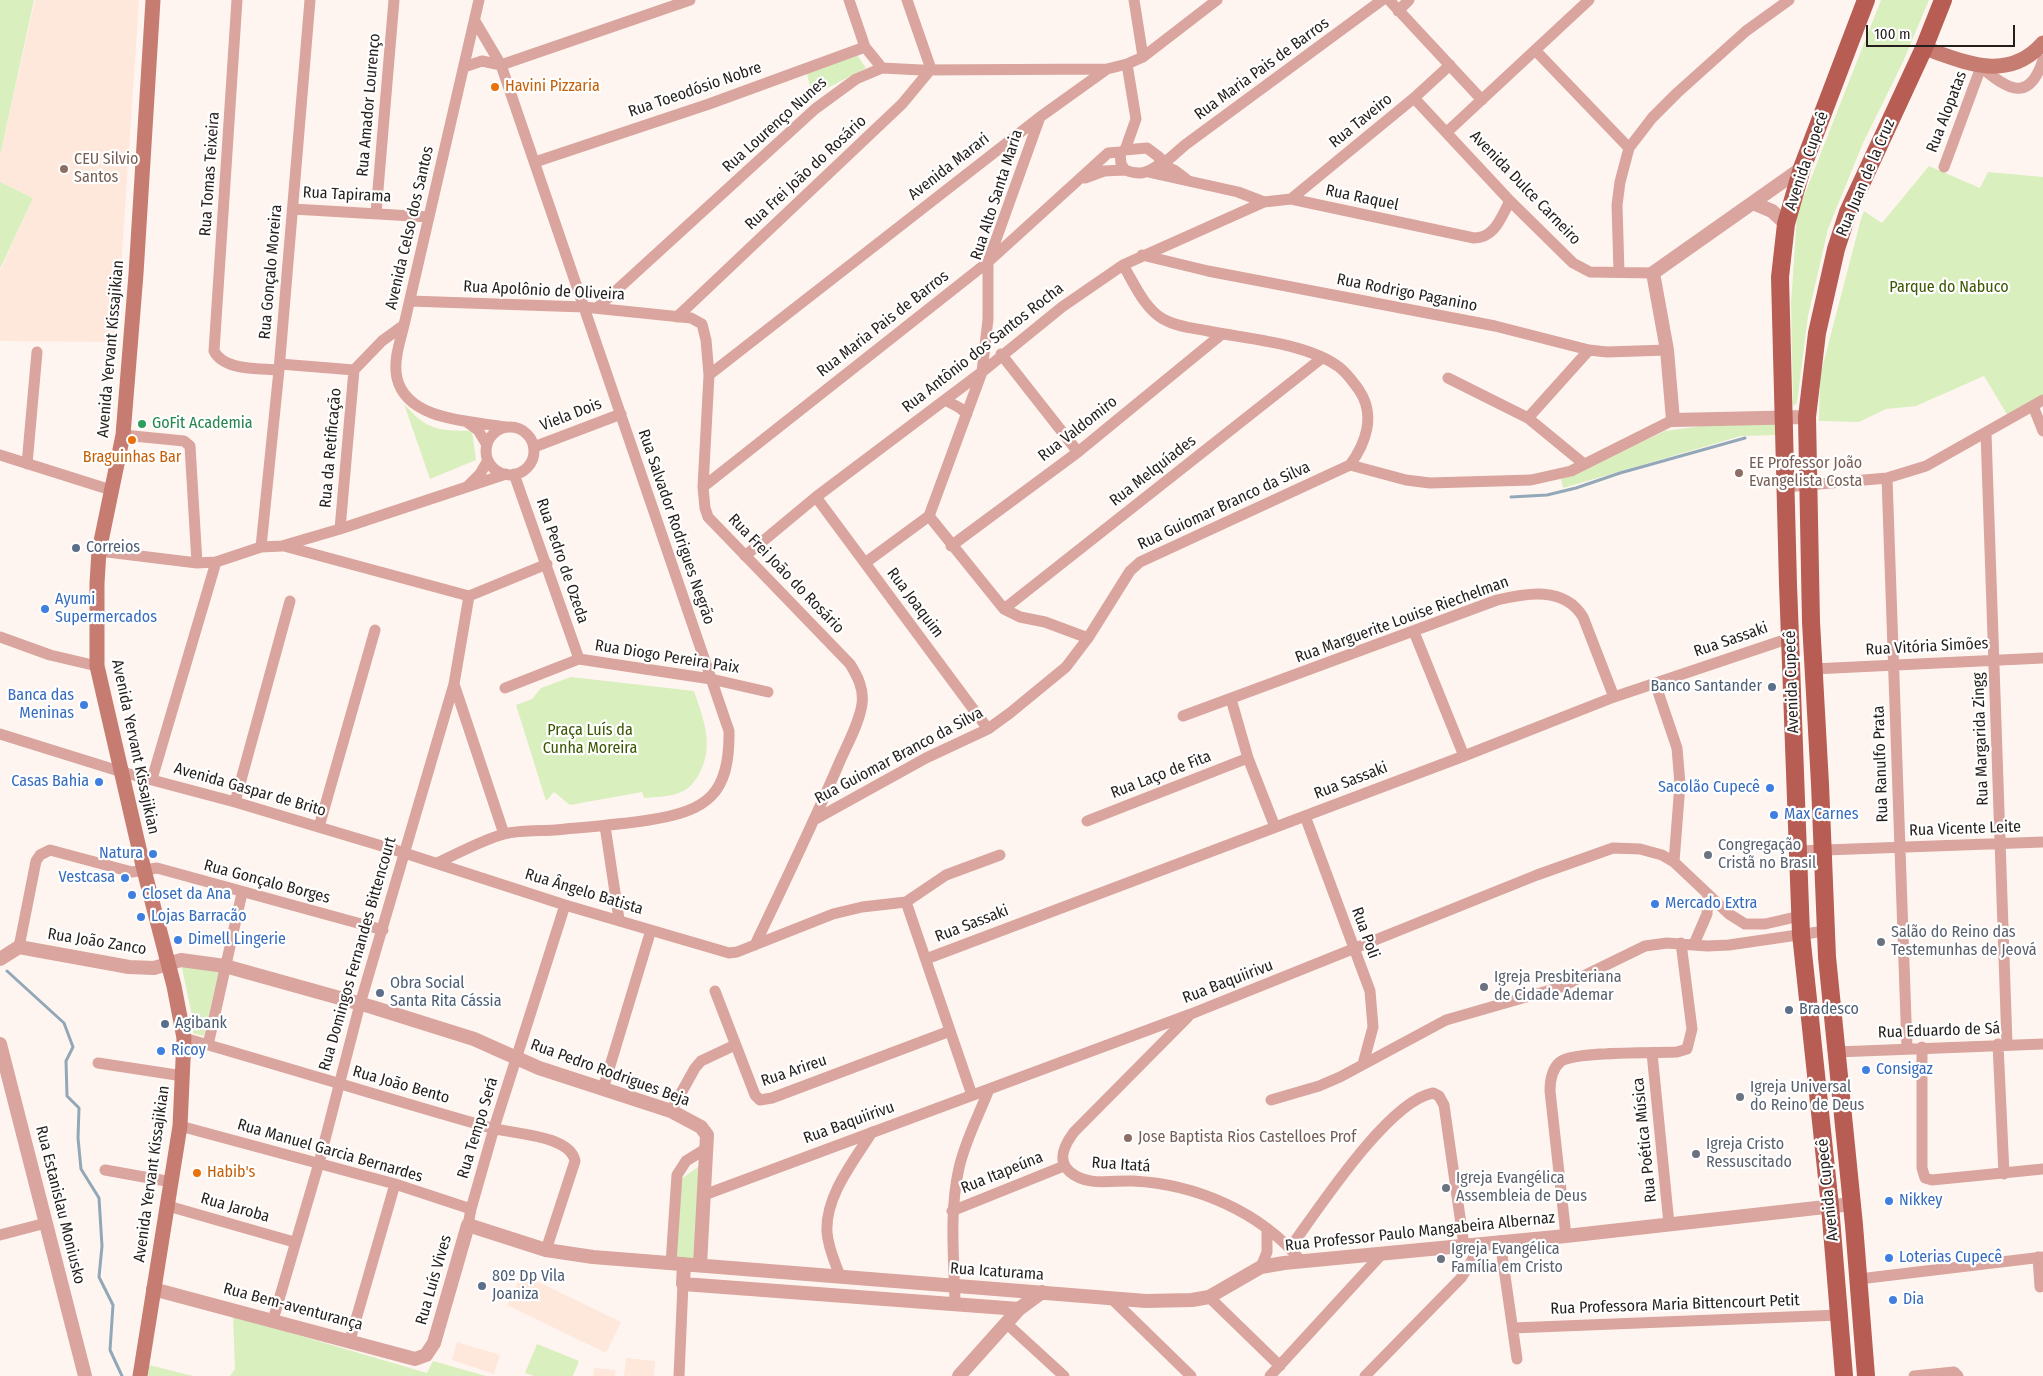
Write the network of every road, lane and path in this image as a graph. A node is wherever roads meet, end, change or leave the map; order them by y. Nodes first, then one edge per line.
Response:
1 (153, 0) edge
2 (237, 0) edge
3 (310, 0) edge
4 (394, 0) edge
5 (479, 0) edge
6 (690, 0) edge
7 (849, 0) edge
8 (906, 0) edge
9 (1134, 0) edge
10 (1217, 0) edge
11 (1382, 0) edge
12 (1389, 0) edge
13 (1409, 0) edge
14 (1589, 0) edge
15 (1789, 0) edge
16 (1866, 0) edge
17 (1943, 0) edge
18 (1398, 11) junction
19 (476, 21) junction
20 (2043, 43) edge
21 (866, 47) junction
22 (1924, 48) junction
23 (1535, 50) junction
24 (1143, 57) junction
25 (2043, 60) edge
26 (1127, 64) junction
27 (502, 65) junction
28 (1450, 65) junction
29 (464, 66) junction
30 (1981, 67) junction
31 (882, 68) junction
32 (1107, 69) junction
33 (930, 70) junction
34 (1414, 98) junction
35 (1482, 100) junction
36 (1040, 116) junction
37 (1447, 132) junction
38 (1629, 148) junction
39 (1122, 151) junction
40 (1159, 159) junction
41 (535, 162) junction
42 (1944, 167) dead end
43 (1802, 168) junction
44 (1125, 170) junction
45 (1148, 172) junction
46 (1079, 180) junction
47 (1189, 181) junction
48 (1291, 200) junction
49 (1510, 201) junction
50 (1264, 202) junction
51 (1753, 203) junction
52 (293, 209) junction
53 (376, 213) junction
54 (429, 217) junction
55 (1786, 224) junction
56 (1142, 255) junction
57 (988, 262) junction
58 (1123, 264) junction
59 (1620, 272) junction
60 (1653, 273) junction
61 (410, 301) junction
62 (584, 307) junction
63 (597, 308) junction
64 (677, 317) junction
65 (404, 325) junction
66 (1222, 334) junction
67 (1589, 350) junction
68 (1667, 350) junction
69 (37, 352) dead end
70 (1002, 354) junction
71 (1322, 358) junction
72 (280, 367) junction
73 (354, 370) junction
74 (982, 372) junction
75 (709, 375) junction
76 (1448, 378) dead end
77 (944, 400) junction
78 (2038, 403) edge
79 (621, 414) junction
80 (967, 414) junction
81 (1783, 417) junction
82 (1807, 417) junction
83 (1528, 418) junction
84 (466, 420) junction
85 (1673, 420) junction
86 (506, 427) junction
87 (2043, 431) edge
88 (1986, 433) junction
89 (123, 435) junction
90 (487, 445) junction
91 (534, 447) junction
92 (1078, 452) junction
93 (0, 455) edge
94 (488, 460) junction
95 (27, 464) junction
96 (1584, 464) junction
97 (1350, 465) junction
98 (510, 474) junction
99 (1887, 478) junction
100 (1808, 483) junction
101 (703, 487) junction
102 (1785, 487) junction
103 (466, 488) junction
104 (111, 490) junction
105 (816, 497) junction
106 (929, 516) junction
107 (340, 529) junction
108 (282, 546) junction
109 (951, 546) junction
110 (261, 547) junction
111 (100, 551) junction
112 (745, 556) junction
113 (216, 562) junction
114 (197, 563) junction
115 (865, 563) junction
116 (547, 564) junction
117 (469, 596) junction
118 (290, 602) dead end
119 (1004, 609) junction
120 (375, 630) dead end
121 (1414, 632) junction
122 (0, 637) edge
123 (1088, 638) junction
124 (1790, 638) junction
125 (2043, 658) edge
126 (579, 659) junction
127 (1994, 660) junction
128 (1894, 665) junction
129 (97, 666) junction
130 (1813, 669) junction
131 (711, 679) junction
132 (1655, 683) junction
133 (454, 684) junction
134 (505, 688) dead end
135 (768, 692) dead end
136 (1614, 697) junction
137 (1231, 699) junction
138 (1182, 716) dead end
139 (988, 728) junction
140 (0, 734) edge
141 (1464, 756) junction
142 (1248, 758) junction
143 (122, 772) junction
144 (152, 779) junction
145 (235, 802) junction
146 (1305, 816) junction
147 (814, 820) junction
148 (1086, 821) dead end
149 (605, 826) junction
150 (1275, 826) junction
151 (319, 827) junction
152 (504, 834) junction
153 (2043, 842) edge
154 (2002, 843) junction
155 (1899, 847) junction
156 (1823, 850) junction
157 (404, 852) junction
158 (1798, 852) junction
159 (1000, 855) dead end
160 (437, 862) junction
161 (1674, 862) junction
162 (144, 870) junction
163 (242, 893) junction
164 (1708, 895) junction
165 (906, 902) junction
166 (565, 905) junction
167 (1707, 914) junction
168 (1728, 914) junction
169 (1800, 916) junction
170 (619, 919) junction
171 (1745, 924) junction
172 (382, 930) junction
173 (652, 930) junction
174 (1825, 931) junction
175 (1801, 934) junction
176 (1681, 943) junction
177 (1744, 943) junction
178 (1694, 944) junction
179 (755, 945) junction
180 (19, 947) junction
181 (1354, 950) junction
182 (0, 959) edge
183 (926, 959) junction
184 (168, 964) junction
185 (225, 966) junction
186 (715, 991) dead end
187 (360, 1004) junction
188 (1191, 1014) junction
189 (950, 1031) junction
190 (184, 1038) junction
191 (0, 1044) edge
192 (2003, 1044) junction
193 (2043, 1044) edge
194 (208, 1045) junction
195 (735, 1045) junction
196 (1907, 1048) junction
197 (1922, 1048) junction
198 (1836, 1052) junction
199 (1652, 1053) junction
200 (517, 1057) junction
201 (98, 1063) dead end
202 (1363, 1064) junction
203 (3, 1066) edge
204 (183, 1076) junction
205 (338, 1084) junction
206 (603, 1089) junction
207 (989, 1089) junction
208 (972, 1095) junction
209 (1271, 1100) dead end
210 (671, 1110) junction
211 (180, 1126) junction
212 (494, 1128) junction
213 (872, 1132) junction
214 (707, 1148) junction
215 (318, 1163) junction
216 (1064, 1166) junction
217 (2043, 1169) edge
218 (105, 1170) dead end
219 (2004, 1174) junction
220 (172, 1182) junction
221 (395, 1184) junction
222 (704, 1195) junction
223 (1852, 1204) junction
224 (168, 1206) junction
225 (1830, 1206) junction
226 (471, 1209) junction
227 (952, 1211) junction
228 (46, 1223) junction
229 (468, 1224) junction
230 (1669, 1224) junction
231 (1266, 1230) junction
232 (0, 1235) edge
233 (1566, 1236) junction
234 (1500, 1241) junction
235 (294, 1242) junction
236 (1470, 1244) junction
237 (1290, 1248) junction
238 (546, 1250) junction
239 (1381, 1255) junction
240 (2040, 1257) edge
241 (1301, 1261) junction
242 (678, 1264) junction
243 (700, 1265) junction
244 (1261, 1267) junction
245 (840, 1276) junction
246 (1859, 1279) junction
247 (683, 1284) junction
248 (955, 1287) junction
249 (2040, 1287) dead end
250 (153, 1289) junction
251 (1042, 1292) junction
252 (1209, 1297) junction
253 (1112, 1299) junction
254 (955, 1303) junction
255 (1019, 1309) junction
256 (1839, 1315) junction
257 (273, 1320) junction
258 (1006, 1322) junction
259 (1513, 1328) junction
260 (350, 1340) junction
261 (423, 1357) joint
262 (1517, 1359) dead end
263 (1280, 1366) junction
264 (1051, 1370) edge
265 (85, 1376) edge
266 (140, 1376) edge
267 (679, 1376) edge
268 (960, 1376) edge
269 (1064, 1376) edge
270 (1191, 1376) edge
271 (1270, 1376) edge
272 (1365, 1376) edge
273 (1844, 1376) edge
274 (1866, 1376) edge
275 (1914, 1376) edge
276 (1958, 1376) edge

1 - 89 main road, Avenida Yervant Kissajikian
2 - 72 street, Rua Tomas Teixeira
3 - 52 street, Rua Gonçalo Moreira
4 - 53 street, Rua Amador Lourenço
5 - 19 street, Avenida Celso dos Santos
6 - 27 street
7 - 21 street
8 - 33 street
9 - 24 street
10 - 24 street, Avenida Marari
11 - 40 street, Rua Maria Pais de Barros
12 - 18 street
13 - 18 street
14 - 23 street
15 - 38 street
16 - 43 main road, Avenida Cupecê
17 - 22 main road, Rua Juan de la Cruz
18 - 28 street
19 - 27 street, Rua Salvador Rodrigues Negrão
19 - 29 street, Avenida Celso dos Santos
20 - 30 main road
21 - 31 street
21 - 41 street, Rua Toeodósio Nobre
22 - 30 main road
22 - 82 main road, Rua Juan de la Cruz
23 - 35 street
23 - 38 street
24 - 26 street, Avenida Marari
25 - 30 street
26 - 32 street, Avenida Marari
26 - 39 street
27 - 29 street
27 - 41 street, Rua Salvador Rodrigues Negrão
28 - 34 street, Rua Taveiro
28 - 35 street
29 - 54 street, Avenida Celso dos Santos
30 - 42 street, Rua Alopatas
31 - 33 street, Rua Lourenço Nunes
31 - 63 street, Rua Lourenço Nunes
32 - 33 street, Rua Lourenço Nunes
32 - 36 street, Avenida Marari
33 - 64 street, Rua Frei João do Rosário
34 - 37 street, Avenida Dulce Carneiro
34 - 48 street, Rua Taveiro
35 - 37 street
36 - 57 street, Rua Alto Santa Maria
36 - 75 street, Avenida Marari
37 - 49 street, Avenida Dulce Carneiro
38 - 59 street
39 - 40 street
39 - 44 street
39 - 46 street, Rua Maria Pais de Barros
40 - 45 street
40 - 47 street, Rua Raquel
41 - 62 street, Rua Salvador Rodrigues Negrão
43 - 51 street
43 - 55 main road, Avenida Cupecê
44 - 45 street
44 - 46 street, Rua Maria Pais de Barros
45 - 47 street, Rua Raquel
46 - 57 street, Rua Maria Pais de Barros
47 - 50 street, Rua Raquel
48 - 49 street, Rua Raquel
48 - 50 street, Rua Raquel
49 - 59 street, Avenida Dulce Carneiro
50 - 56 street, Rua Antônio dos Santos Rocha
51 - 55 street
51 - 60 street
52 - 53 street, Rua Tapirama
52 - 72 street, Rua Gonçalo Moreira
53 - 54 street, Rua Tapirama
54 - 61 street, Avenida Celso dos Santos
55 - 81 main road, Avenida Cupecê
56 - 58 street, Rua Antônio dos Santos Rocha
56 - 67 street, Rua Rodrigo Paganino
57 - 74 street, Rua Alto Santa Maria
57 - 101 street, Rua Maria Pais de Barros
58 - 66 street
58 - 70 street, Rua Antônio dos Santos Rocha
59 - 60 street, Avenida Dulce Carneiro
60 - 68 street
61 - 62 street, Rua Apolônio de Oliveira
61 - 65 street, Avenida Celso dos Santos
62 - 63 street, Rua Apolônio de Oliveira
62 - 79 street, Rua Salvador Rodrigues Negrão
63 - 64 street, Rua Apolônio de Oliveira
64 - 75 street, Rua Frei João do Rosário
65 - 73 street
65 - 84 street, Avenida Celso dos Santos
66 - 71 street
66 - 92 street, Rua Valdomiro
67 - 68 street, Rua Rodrigo Paganino
67 - 83 street
68 - 85 street
69 - 95 street
70 - 74 street, Rua Antônio dos Santos Rocha
70 - 92 street
71 - 97 street
71 - 119 street, Rua Melquíades
72 - 73 street
72 - 110 street, Rua Gonçalo Moreira
73 - 107 street, Rua da Retificação
74 - 77 street, Rua Antônio dos Santos Rocha
74 - 80 street, Rua Alto Santa Maria
75 - 101 street, Rua Frei João do Rosário
76 - 83 street
77 - 80 street
77 - 105 street, Rua Antônio dos Santos Rocha
78 - 87 street
78 - 88 street
79 - 91 street, Viela Dois
79 - 131 street, Rua Salvador Rodrigues Negrão
80 - 106 street, Rua Alto Santa Maria
81 - 82 street
81 - 85 street
81 - 102 main road, Avenida Cupecê
82 - 100 main road, Rua Juan de la Cruz
83 - 96 street
84 - 86 street, Avenida Celso dos Santos
84 - 90 street
85 - 96 street
86 - 90 street
86 - 91 street
88 - 99 street
88 - 127 street, Rua Margarida Zingg
89 - 104 main road, Avenida Yervant Kissajikian
89 - 114 street
90 - 94 street
91 - 98 street
92 - 109 street, Rua Valdomiro
93 - 95 street
94 - 98 street
94 - 103 street
95 - 104 street
96 - 97 street
97 - 123 street, Rua Guiomar Branco da Silva
98 - 103 street
98 - 116 street, Rua Pedro de Ozeda
99 - 100 street
99 - 128 street, Rua Ranulfo Prata
100 - 102 street
100 - 130 main road, Avenida Cupecê
101 - 112 street, Rua Frei João do Rosário
102 - 124 main road, Avenida Cupecê
103 - 107 street
104 - 111 main road, Avenida Yervant Kissajikian
105 - 112 street, Rua Antônio dos Santos Rocha
105 - 115 street, Rua Joaquim
106 - 109 street
106 - 115 street
107 - 108 street
108 - 110 street
108 - 117 street
109 - 119 street
110 - 113 street
111 - 114 street
111 - 129 main road, Avenida Yervant Kissajikian
112 - 147 street, Rua Frei João do Rosário
113 - 114 street
113 - 144 street
115 - 139 street, Rua Joaquim
116 - 117 street
116 - 126 street, Rua Pedro de Ozeda
117 - 133 street, Rua Domingos Fernandes Bittencourt
118 - 145 street
119 - 123 street
120 - 151 street
121 - 136 street, Rua Marguerite Louise Riechelman
121 - 137 street, Rua Marguerite Louise Riechelman
121 - 141 street
122 - 129 street
123 - 139 street, Rua Guiomar Branco da Silva
124 - 132 street, Rua Sassaki
124 - 158 main road, Avenida Cupecê
125 - 127 street, Rua Vitória Simões
126 - 131 street, Rua Diogo Pereira Paix
126 - 134 street, Rua Diogo Pereira Paix
127 - 128 street, Rua Vitória Simões
127 - 154 street, Rua Margarida Zingg
128 - 130 street, Rua Vitória Simões
128 - 155 street, Rua Ranulfo Prata
129 - 143 main road, Avenida Yervant Kissajikian
130 - 156 main road, Avenida Cupecê
131 - 135 street, Rua Diogo Pereira Paix
131 - 149 street, Rua Salvador Rodrigues Negrão
132 - 136 street, Rua Sassaki
132 - 161 street
133 - 152 street
133 - 157 street, Rua Domingos Fernandes Bittencourt
136 - 141 street, Rua Sassaki
137 - 138 street, Rua Marguerite Louise Riechelman
137 - 142 street
139 - 147 street, Rua Guiomar Branco da Silva
140 - 143 street, Avenida Gaspar de Brito
141 - 146 street, Rua Sassaki
142 - 148 street, Rua Laço de Fita
142 - 150 street
143 - 144 street, Avenida Gaspar de Brito
143 - 162 main road, Avenida Yervant Kissajikian
144 - 145 street, Avenida Gaspar de Brito
145 - 151 street, Avenida Gaspar de Brito
146 - 150 street, Rua Sassaki
146 - 181 street, Rua Poli
147 - 179 street, Rua Frei João do Rosário
149 - 152 street, Rua Salvador Rodrigues Negrão
149 - 170 street
150 - 183 street, Rua Sassaki
151 - 157 street, Avenida Gaspar de Brito
152 - 160 street, Rua Salvador Rodrigues Negrão
153 - 154 street, Rua Vicente Leite
154 - 155 street, Rua Vicente Leite
154 - 192 street, Rua Margarida Zingg
155 - 156 street, Rua Vicente Leite
155 - 196 street, Rua Ranulfo Prata
156 - 158 street, Rua Vicente Leite
156 - 174 main road, Avenida Cupecê
157 - 160 street, Rua Ângelo Batista
157 - 172 street, Rua Domingos Fernandes Bittencourt
158 - 169 main road, Avenida Cupecê
159 - 165 street
160 - 166 street, Rua Ângelo Batista
161 - 164 street, Rua Baquiirivu
161 - 181 street, Rua Baquiirivu
162 - 163 street, Rua Gonçalo Borges
162 - 180 street, Rua Gonçalo Borges
162 - 184 main road, Avenida Yervant Kissajikian
163 - 172 street, Rua Gonçalo Borges
163 - 185 street
164 - 167 street
164 - 168 street, Rua Baquiirivu
165 - 179 street, Rua Ângelo Batista
165 - 183 street
166 - 170 street, Rua Ângelo Batista
166 - 200 street, Rua Tempo Será
167 - 168 street
167 - 178 street
168 - 171 street, Rua Baquiirivu
169 - 171 street
169 - 175 main road, Avenida Cupecê
170 - 173 street, Rua Ângelo Batista
171 - 177 street
172 - 187 street, Rua Domingos Fernandes Bittencourt
173 - 179 street, Rua Ângelo Batista
173 - 206 street
174 - 175 street
174 - 198 main road, Avenida Cupecê
175 - 177 street
175 - 225 main road, Avenida Cupecê
176 - 178 street
176 - 199 street
176 - 202 street
177 - 178 street
180 - 182 street
180 - 184 street, Rua João Zanco
181 - 188 street, Rua Baquiirivu
181 - 202 street, Rua Poli
183 - 189 street
184 - 185 street, Rua Pedro Rodrigues Beja
184 - 190 main road, Avenida Yervant Kissajikian
185 - 187 street, Rua Pedro Rodrigues Beja
185 - 194 street
186 - 195 street, Rua Arireu
187 - 200 street, Rua Pedro Rodrigues Beja
187 - 205 street, Rua Domingos Fernandes Bittencourt
188 - 207 street, Rua Baquiirivu
188 - 216 street
189 - 195 street, Rua Arireu
189 - 208 street
190 - 194 street, Rua João Bento
190 - 204 main road, Avenida Yervant Kissajikian
191 - 203 street, Rua Estanislau Moniusko
192 - 193 street, Rua Eduardo de Sá
192 - 197 street, Rua Eduardo de Sá
192 - 219 street, Rua Margarida Zingg
194 - 205 street, Rua João Bento
195 - 210 street
196 - 197 street, Rua Eduardo de Sá
196 - 198 street, Rua Eduardo de Sá
197 - 219 street
198 - 223 main road, Avenida Cupecê
199 - 230 street, Rua Poética Música
199 - 233 street
200 - 206 street, Rua Pedro Rodrigues Beja
200 - 212 street, Rua Tempo Será
201 - 204 street
202 - 209 street
203 - 228 street, Rua Estanislau Moniusko
204 - 211 main road, Avenida Yervant Kissajikian
205 - 212 street, Rua João Bento
205 - 215 street, Rua Domingos Fernandes Bittencourt
206 - 210 street, Rua Pedro Rodrigues Beja
207 - 208 street, Rua Baquiirivu
207 - 227 street
208 - 213 street, Rua Baquiirivu
210 - 214 street, Rua Pedro Rodrigues Beja
211 - 215 street, Rua Manuel Garcia Bernardes
211 - 220 main road, Avenida Yervant Kissajikian
212 - 226 street, Rua Tempo Será
212 - 238 street, Rua João Bento
213 - 222 street, Rua Baquiirivu
213 - 245 street
214 - 222 street
214 - 242 street
215 - 221 street, Rua Manuel Garcia Bernardes
215 - 235 street, Rua Domingos Fernandes Bittencourt
216 - 227 street, Rua Itapeúna
216 - 231 street, Rua Itatá
217 - 219 street
218 - 220 street
220 - 224 main road, Avenida Yervant Kissajikian
221 - 226 street, Rua Manuel Garcia Bernardes
221 - 260 street
222 - 243 street
223 - 225 street, Rua Professor Paulo Mangabeira Albernaz
223 - 246 main road, Avenida Cupecê
224 - 235 street, Rua Jaroba
224 - 250 main road, Avenida Yervant Kissajikian
225 - 230 street, Rua Professor Paulo Mangabeira Albernaz
225 - 256 main road, Avenida Cupecê
226 - 229 street, Rua Luís Vives
227 - 248 street
228 - 232 street
228 - 265 street, Rua Estanislau Moniusko
229 - 238 street, Rua Icaturama
229 - 261 street, Rua Luís Vives
230 - 233 street, Rua Professor Paulo Mangabeira Albernaz
231 - 237 street, Rua Itatá
231 - 244 street
233 - 234 street, Rua Professor Paulo Mangabeira Albernaz
234 - 236 street, Rua Professor Paulo Mangabeira Albernaz
234 - 259 street
235 - 257 street, Rua Domingos Fernandes Bittencourt
236 - 237 street
236 - 239 street, Rua Professor Paulo Mangabeira Albernaz
236 - 272 street
237 - 241 street, Rua Itatá
238 - 242 street, Rua Icaturama
239 - 241 street, Rua Professor Paulo Mangabeira Albernaz
239 - 263 street
240 - 246 street
240 - 249 street
241 - 244 street, Rua Professor Paulo Mangabeira Albernaz
242 - 243 street, Rua Icaturama
242 - 247 street
243 - 245 street, Rua Icaturama
244 - 252 street, Rua Icaturama
245 - 248 street, Rua Icaturama
246 - 274 main road, Avenida Cupecê
247 - 254 street, Rua Icaturama
247 - 267 street
248 - 251 street, Rua Icaturama
248 - 254 street
250 - 257 street, Rua Bem-aventurança
250 - 266 main road, Avenida Yervant Kissajikian
251 - 253 street, Rua Icaturama
251 - 255 street
252 - 253 street, Rua Icaturama
252 - 263 street
253 - 270 street
254 - 255 street, Rua Icaturama
255 - 258 street
256 - 259 street, Rua Professora Maria Bittencourt Petit
256 - 273 main road, Avenida Cupecê
257 - 260 street, Rua Bem-aventurança
258 - 264 street
258 - 268 street
259 - 262 street
260 - 261 street, Rua Bem-aventurança
263 - 271 street
264 - 269 street
275 - 276 street

